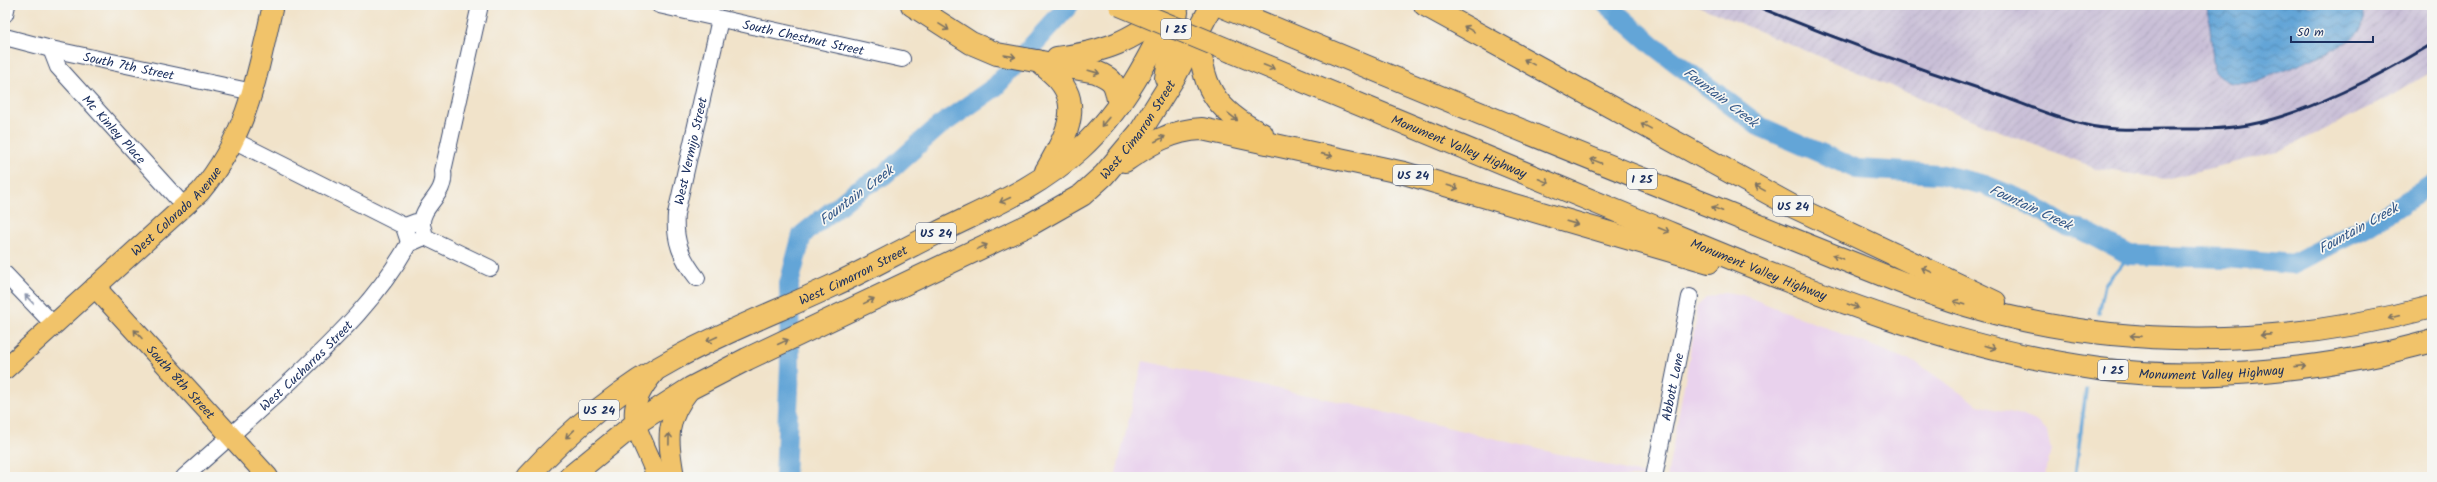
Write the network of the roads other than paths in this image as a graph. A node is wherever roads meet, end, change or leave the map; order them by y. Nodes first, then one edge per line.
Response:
1 (7, 5) edge
2 (273, 5) edge
3 (480, 5) edge
4 (659, 5) edge
5 (912, 5) edge
6 (1120, 5) edge
7 (1425, 5) edge
8 (1176, 10) edge
9 (1207, 10) edge
10 (5, 14) edge
11 (720, 19) junction
12 (5, 37) edge
13 (51, 49) junction
14 (902, 59) dead end
15 (1052, 64) junction
16 (253, 92) junction
17 (1119, 105) junction
18 (1154, 111) junction
19 (235, 141) junction
20 (1289, 146) junction
21 (1104, 175) junction
22 (1040, 182) junction
23 (184, 206) junction
24 (415, 230) junction
25 (490, 268) dead end
26 (5, 274) edge
27 (697, 278) dead end
28 (95, 287) junction
29 (1803, 288) junction
30 (1690, 297) dead end
31 (2432, 307) edge
32 (2038, 322) junction
33 (54, 325) junction
34 (2432, 341) edge
35 (5, 369) edge
36 (658, 369) junction
37 (692, 388) junction
38 (636, 424) junction
39 (231, 437) junction
40 (184, 477) edge
41 (268, 477) edge
42 (527, 477) edge
43 (570, 477) edge
44 (657, 477) edge
45 (674, 477) edge
46 (1654, 477) edge

1 - 10 street
2 - 16 main road, West Colorado Avenue
3 - 24 street, West Cucharras Street
4 - 11 street, South Chestnut Street
5 -> 15 highway
6 -> 29 highway, Monument Valley Highway / I 25, bridge
32 -> 7 highway, US 24
8 - 9 highway
8 - 15 highway
8 - 17 highway, West Cimarron Street / US 24
8 - 18 highway
9 - 18 highway, West Cimarron Street
9 -> 20 highway
32 -> 9 highway, I 25
11 - 14 street, South Chestnut Street
11 - 27 street, West Vermijo Street
12 - 13 street, South 7th Street
13 - 16 street, South 7th Street
13 - 23 street, Mc Kinley Place
15 -> 17 highway
15 - 22 highway
16 - 19 main road, West Colorado Avenue
17 -> 22 highway, West Cimarron Street / US 24
18 - 21 highway, West Cimarron Street
19 - 23 main road, West Colorado Avenue
19 - 24 street
21 -> 20 highway, US 24
20 -> 29 highway, US 24
37 -> 21 highway, West Cimarron Street / US 24
22 -> 36 highway, West Cimarron Street / US 24
23 - 28 main road, West Colorado Avenue
24 - 25 street
24 - 39 street, West Cucharras Street
33 -> 26 street
28 - 33 main road, West Colorado Avenue
39 -> 28 main road, South 8th Street
29 -> 34 highway, Monument Valley Highway / I 25
30 - 46 street, Abbott Lane
31 -> 32 highway, I 25
33 - 35 main road, West Colorado Avenue
36 - 38 main road
36 -> 42 highway, West Cimarron Street / US 24
37 - 38 highway, West Cimarron Street / US 24
45 -> 37 main road
38 - 43 highway, West Cimarron Street / US 24
38 - 44 main road
39 - 40 street, West Cucharras Street
39 - 41 main road, South 8th Street

